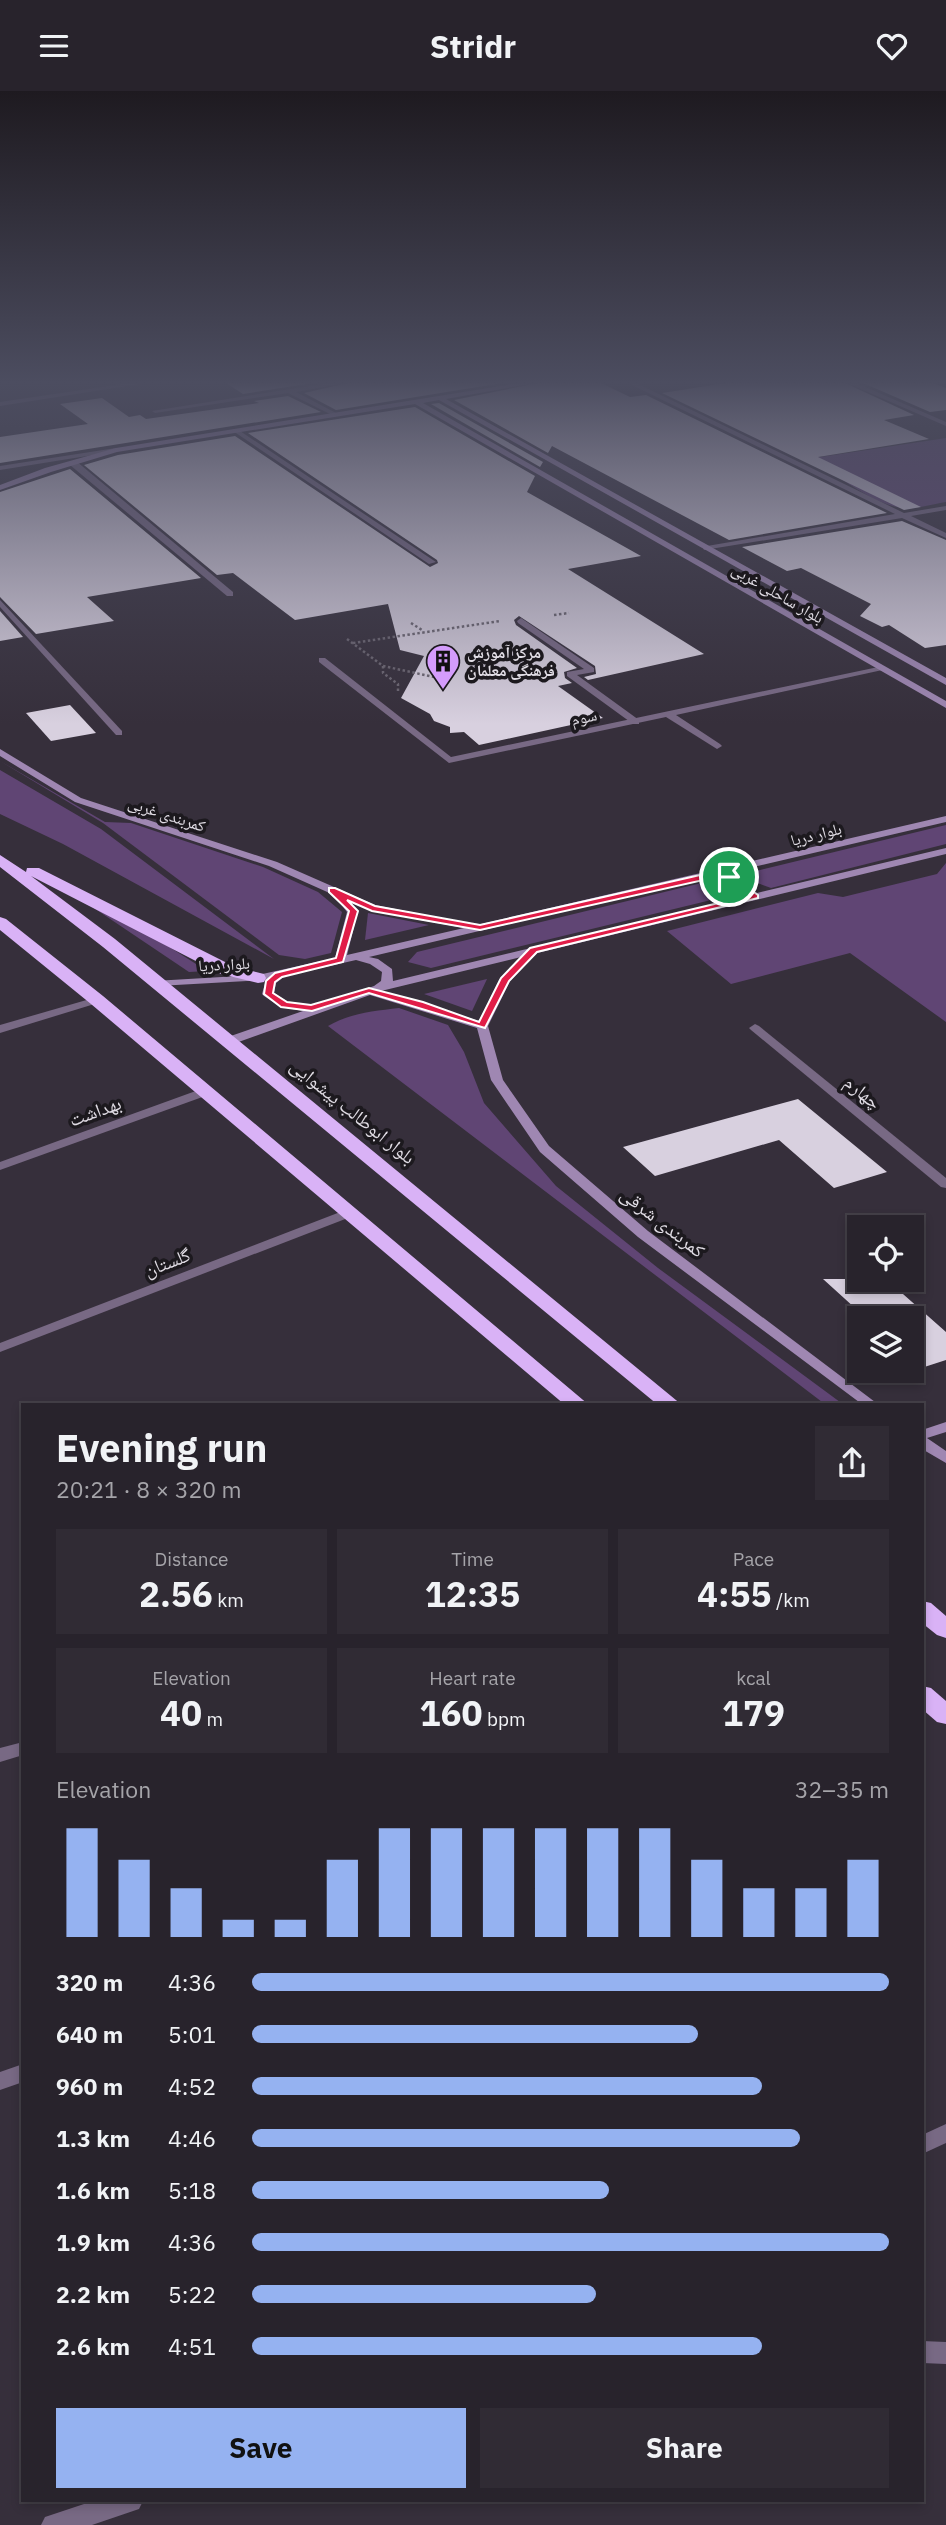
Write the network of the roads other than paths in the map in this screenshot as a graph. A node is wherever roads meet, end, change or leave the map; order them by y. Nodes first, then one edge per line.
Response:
1 (113, 497) edge
2 (334, 497) edge
3 (582, 497) edge
4 (615, 497) edge
5 (864, 497) edge
6 (946, 508) edge
7 (904, 516) junction
8 (946, 536) edge
9 (707, 548) junction
10 (432, 562) dead end
11 (230, 594) dead end
12 (0, 602) edge
13 (521, 621) road end
14 (323, 660) dead end
15 (912, 663) junction
16 (883, 669) junction
17 (946, 682) edge
18 (946, 705) edge
19 (669, 715) junction
20 (636, 722) junction
21 (119, 733) dead end
22 (716, 746) dead end
23 (0, 752) edge
24 (946, 819) edge
25 (946, 851) edge
26 (0, 854) edge
27 (0, 860) edge
28 (722, 873) junction
29 (332, 890) junction
30 (755, 897) junction
31 (0, 922) edge
32 (480, 928) junction
33 (534, 950) junction
34 (346, 959) junction
35 (288, 972) junction
36 (258, 978) junction
37 (158, 983) junction
38 (372, 990) junction
39 (97, 1000) junction
40 (324, 1005) junction
41 (482, 1026) junction
42 (755, 1028) dead end
43 (0, 1029) edge
44 (229, 1041) junction
45 (204, 1092) junction
46 (0, 1166) edge
47 (946, 1184) edge
48 (348, 1213) junction
49 (0, 1348) edge
50 (576, 1403) edge
51 (669, 1403) edge
52 (869, 1403) edge
53 (946, 1427) edge
54 (924, 1434) edge
55 (924, 1443) edge
56 (946, 1458) edge
57 (924, 1611) edge
58 (946, 1629) edge
59 (21, 1749) edge
60 (0, 1755) edge
61 (21, 2074) edge
62 (0, 2081) edge
63 (946, 2133) edge
64 (924, 2144) edge
65 (924, 2351) edge
66 (946, 2353) edge
67 (128, 2502) edge
68 (53, 2525) edge

1 - 11 street
2 - 10 street
3 - 16 street, بلوار ساحلی غربی
4 - 9 street, بلوار ساحلی غربی
5 - 7 street
6 - 7 street
7 - 8 street
7 - 9 street
9 - 15 street, بلوار ساحلی غربی
12 - 21 street
13 - 20 street
14 - 20 street, سوم
15 - 16 street
15 - 17 street, بلوار ساحلی غربی
16 - 18 street, بلوار ساحلی غربی
16 - 19 street, سوم
19 - 20 street, سوم
19 - 22 street
23 - 29 street, کمربندی غربی
24 - 28 street, بلوار دریا
25 - 30 street
26 - 36 highway
27 - 37 highway, بلوار ابوطالب پیشوایی
28 - 30 street
28 - 32 street, بلوار دریا
29 - 32 street, کمربندی غربی
29 - 34 street
30 - 33 street
31 - 39 highway
32 - 34 street, بلوار دریا
33 - 38 street
33 - 41 street
34 - 35 street, بلوار دریا
34 - 38 street
35 - 36 street, بلوار دریا
35 - 40 street
36 - 37 street, بلوار دریا
37 - 44 highway, بلوار ابوطالب پیشوایی
38 - 40 street
38 - 41 street
39 - 43 street
39 - 45 highway
40 - 44 street
41 - 52 street, کمربندی شرقی
42 - 47 street, چهارم
44 - 51 highway, بلوار ابوطالب پیشوایی
45 - 46 street, بهداشت
45 - 48 highway
48 - 49 street, گلستان
48 - 50 highway
53 - 54 street
55 - 56 street
57 - 58 highway
59 - 60 street
61 - 62 street
63 - 64 street
65 - 66 street
67 - 68 street

